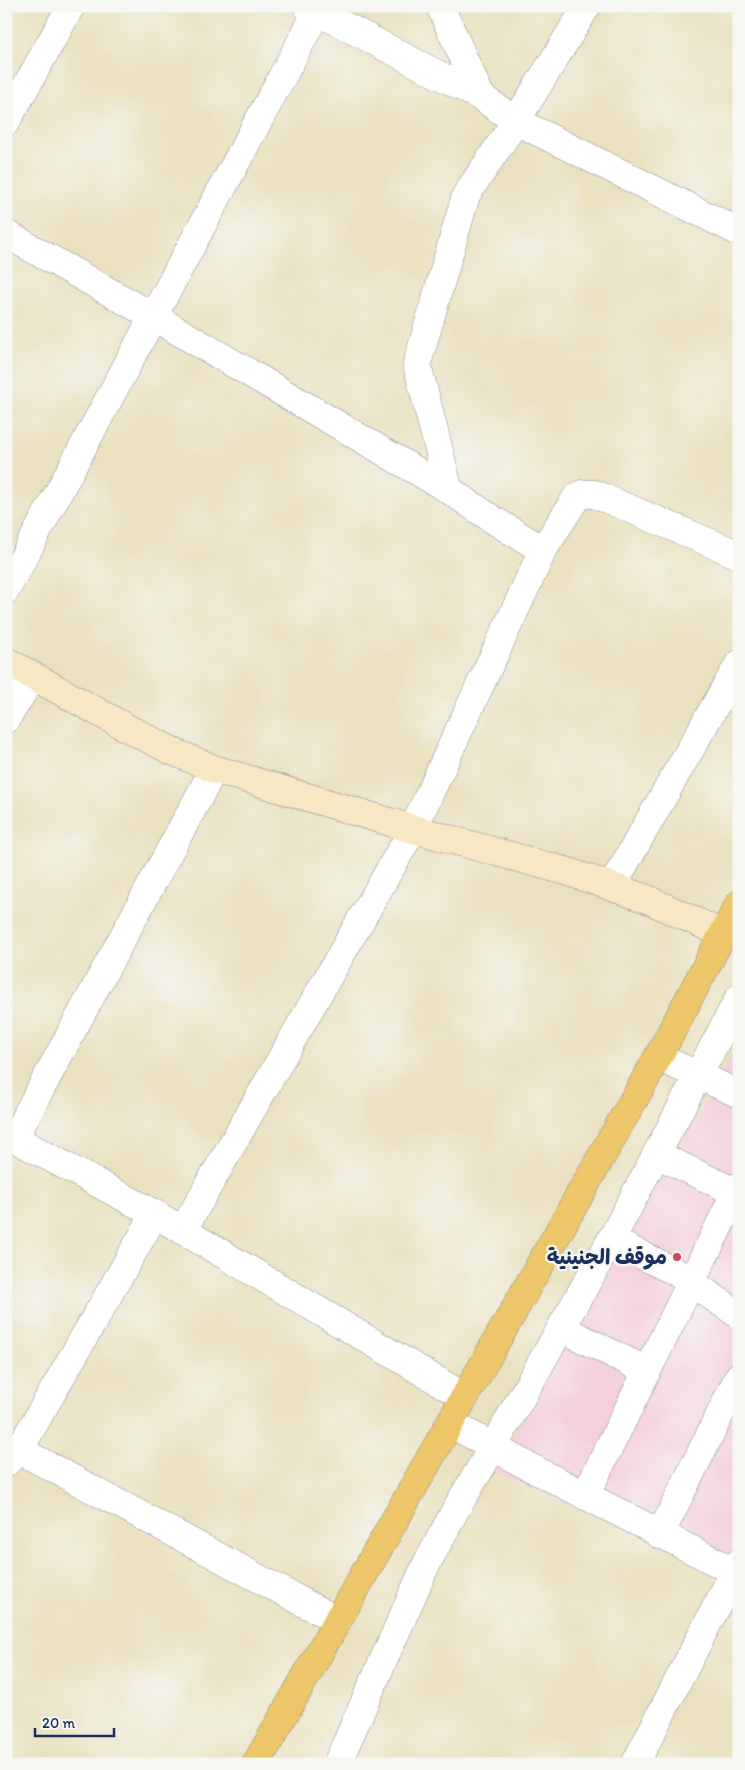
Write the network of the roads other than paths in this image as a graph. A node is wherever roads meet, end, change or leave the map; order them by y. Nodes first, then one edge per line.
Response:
1 (71, 6) edge
2 (440, 6) edge
3 (587, 6) edge
4 (312, 9) edge
5 (481, 97) junction
6 (516, 121) junction
7 (6, 122) edge
8 (739, 232) edge
9 (6, 234) edge
10 (154, 317) junction
11 (449, 490) junction
12 (543, 550) junction
13 (739, 555) edge
14 (6, 590) edge
15 (6, 661) edge
16 (739, 664) edge
17 (33, 676) junction
18 (6, 719) edge
19 (214, 769) junction
20 (413, 829) junction
21 (612, 886) junction
22 (739, 904) edge
23 (731, 937) edge
24 (739, 998) edge
25 (658, 1057) junction
26 (697, 1075) junction
27 (739, 1094) edge
28 (10, 1136) edge
29 (656, 1154) junction
30 (738, 1191) edge
31 (155, 1214) junction
32 (183, 1230) junction
33 (611, 1240) junction
34 (691, 1281) junction
35 (739, 1315) edge
36 (561, 1328) junction
37 (647, 1371) junction
38 (739, 1376) edge
39 (465, 1398) junction
40 (450, 1423) junction
41 (493, 1447) junction
42 (10, 1452) edge
43 (585, 1496) junction
44 (660, 1534) junction
45 (737, 1570) edge
46 (338, 1621) junction
47 (256, 1764) edge
48 (337, 1764) edge
49 (635, 1764) edge

1 - 7 street
2 - 5 street
3 - 6 street
4 - 5 street
4 - 10 street
5 - 6 street
6 - 8 street
6 - 11 street
9 - 10 street
10 - 11 street
10 - 14 street
11 - 12 street
12 - 13 street
12 - 20 street
15 - 17 street
16 - 21 street
17 - 18 street
17 - 19 street
19 - 20 street
19 - 28 street
20 - 21 street
20 - 32 street
21 - 23 street
22 - 23 highway
23 - 25 highway
24 - 26 street
25 - 26 street
25 - 39 highway
26 - 27 street
26 - 29 street
28 - 31 street
29 - 30 street
29 - 33 street
30 - 34 street
31 - 32 street
31 - 42 street
32 - 39 street
33 - 34 street
33 - 36 street
34 - 35 street
34 - 37 street
36 - 37 street
36 - 41 street
37 - 43 street
38 - 44 street
39 - 40 highway
40 - 41 street
40 - 46 highway
41 - 43 street
41 - 48 street
42 - 46 street
43 - 44 street
44 - 45 street
45 - 49 street
46 - 47 highway

